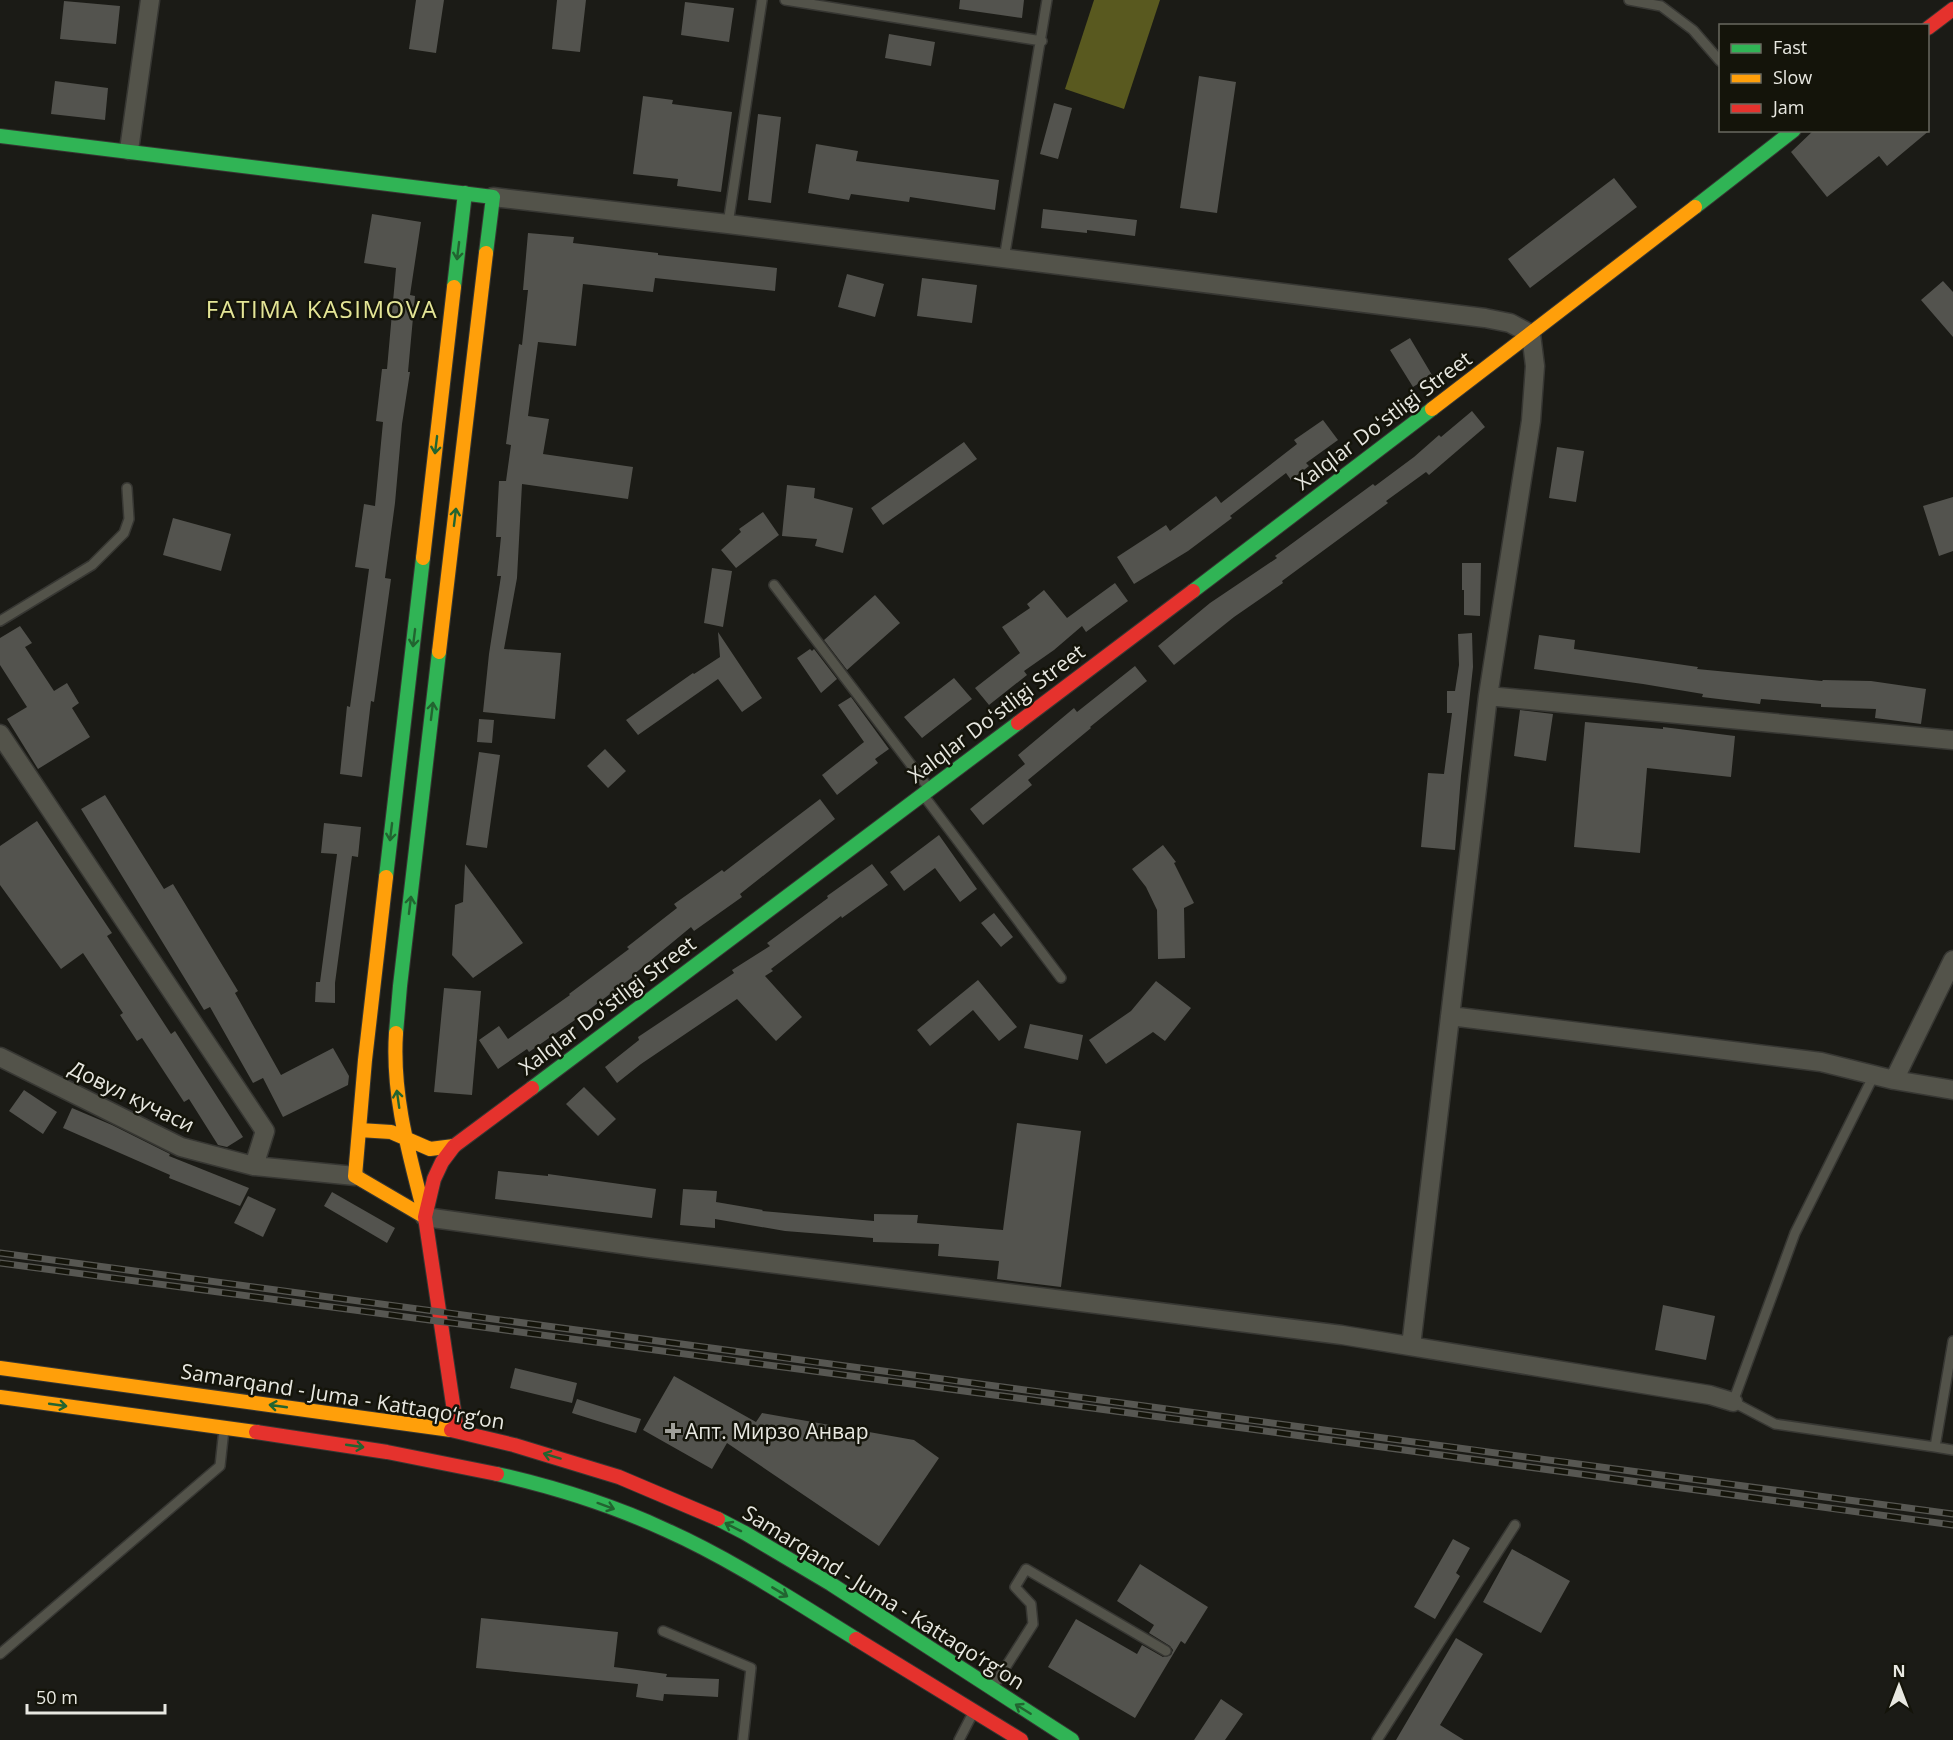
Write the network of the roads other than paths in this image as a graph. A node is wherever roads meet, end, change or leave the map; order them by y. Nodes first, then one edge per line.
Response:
1 (150, 0) edge
2 (762, 0) edge
3 (786, 0) edge
4 (1047, 0) edge
5 (1629, 0) edge
6 (1652, 2) edge
7 (1953, 9) edge
8 (1929, 27) edge
9 (1042, 41) junction
10 (1719, 60) edge
11 (1787, 132) edge
12 (0, 136) edge
13 (129, 150) junction
14 (465, 193) junction
15 (493, 196) junction
16 (728, 224) junction
17 (1004, 259) junction
18 (1531, 334) junction
19 (127, 488) dead end
20 (774, 585) dead end
21 (0, 621) edge
22 (1488, 696) junction
23 (0, 734) edge
24 (1953, 740) edge
25 (926, 792) junction
26 (1953, 960) edge
27 (1061, 978) dead end
28 (1450, 1016) junction
29 (0, 1057) edge
30 (1874, 1075) junction
31 (1894, 1080) junction
32 (1953, 1090) edge
33 (359, 1130) junction
34 (406, 1139) junction
35 (454, 1146) junction
36 (254, 1166) junction
37 (439, 1166) junction
38 (355, 1176) junction
39 (386, 1177) dead end
40 (411, 1178) junction
41 (425, 1217) junction
42 (1953, 1341) edge
43 (1411, 1346) junction
44 (0, 1368) edge
45 (0, 1397) edge
46 (1733, 1402) junction
47 (225, 1427) junction
48 (457, 1431) junction
49 (1935, 1447) junction
50 (1953, 1450) edge
51 (1515, 1525) dead end
52 (663, 1631) dead end
53 (1166, 1651) dead end
54 (0, 1654) edge
55 (992, 1690) junction
56 (975, 1711) junction
57 (743, 1740) edge
58 (958, 1740) edge
59 (1021, 1740) edge
60 (1072, 1740) edge
61 (1377, 1740) edge

1 - 13 street
2 - 16 lane
3 - 9 lane
4 - 9 lane
5 - 6 lane
6 - 10 lane
7 - 8 main road
9 - 17 lane
11 - 18 main road, Xalqlar Doʻstligi Street
12 - 13 main road
13 - 14 main road
14 - 15 main road
14 -> 33 main road
15 - 16 street
34 -> 15 main road
16 - 17 street
17 - 18 street
18 - 22 street
18 - 25 main road, Xalqlar Doʻstligi Street
19 - 21 lane
20 - 25 lane
22 - 24 street
22 - 28 street
23 - 36 street
25 - 27 lane
25 - 35 main road, Xalqlar Doʻstligi Street
26 - 31 street
28 - 30 street
28 - 43 street
29 - 36 street, Довул кучаси
30 - 31 street
30 - 46 lane
31 - 32 street
33 - 34 main road
33 - 38 main road
34 - 35 main road
34 - 40 main road
35 - 37 main road, Xalqlar Doʻstligi Street
36 - 38 street, Довул кучаси
37 - 40 main road
37 - 41 main road, Xalqlar Doʻstligi Street
38 - 39 main road
38 - 41 main road
40 - 41 main road
41 - 43 street
41 - 48 main road, Xalqlar Doʻstligi Street
42 - 49 lane
43 - 46 street
48 -> 44 main road, Samarqand - Juma - Kattaqo‘rg‘on
45 -> 47 main road
46 - 49 lane
47 - 54 lane
47 -> 56 main road
55 -> 48 main road, Samarqand - Juma - Kattaqo‘rg‘on
49 - 50 lane
51 - 61 lane
52 - 57 lane
53 - 55 lane
60 -> 55 main road, Samarqand - Juma - Kattaqo‘rg‘on
56 - 58 lane
56 - 59 main road

